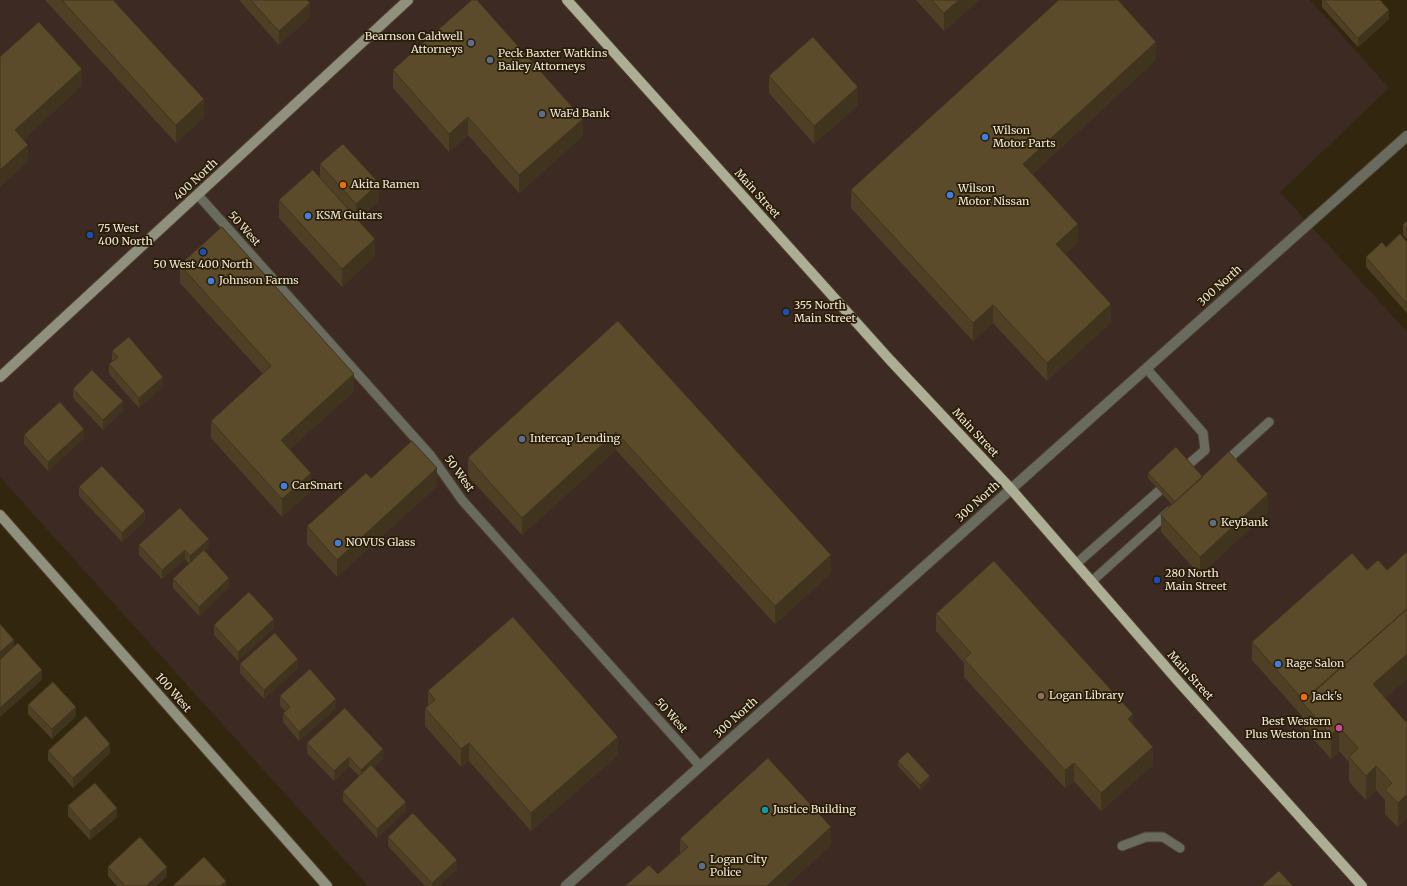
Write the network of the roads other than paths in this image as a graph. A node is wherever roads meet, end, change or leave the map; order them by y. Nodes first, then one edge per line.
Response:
1 (408, 0) edge
2 (567, 0) edge
3 (1407, 136) edge
4 (198, 195) junction
5 (1147, 369) junction
6 (0, 377) edge
7 (1269, 422) dead end
8 (1217, 469) edge
9 (1010, 489) junction
10 (1177, 505) edge
11 (0, 515) edge
12 (1076, 564) junction
13 (1091, 582) junction
14 (700, 766) junction
15 (1122, 846) dead end
16 (1180, 848) dead end
17 (327, 886) edge
18 (566, 886) edge
19 (1362, 886) edge

1 - 4 street, 400 North
2 - 9 main road, Main Street
3 - 5 street, 300 North
4 - 6 street, 400 North
4 - 14 lane, 50 West
5 - 9 street, 300 North
5 - 12 lane
7 - 8 lane
9 - 12 main road, Main Street
9 - 14 street, 300 North
10 - 13 lane
11 - 17 street, 100 West
12 - 13 main road, Main Street
13 - 19 main road, Main Street
14 - 18 street, 300 North
15 - 16 lane

